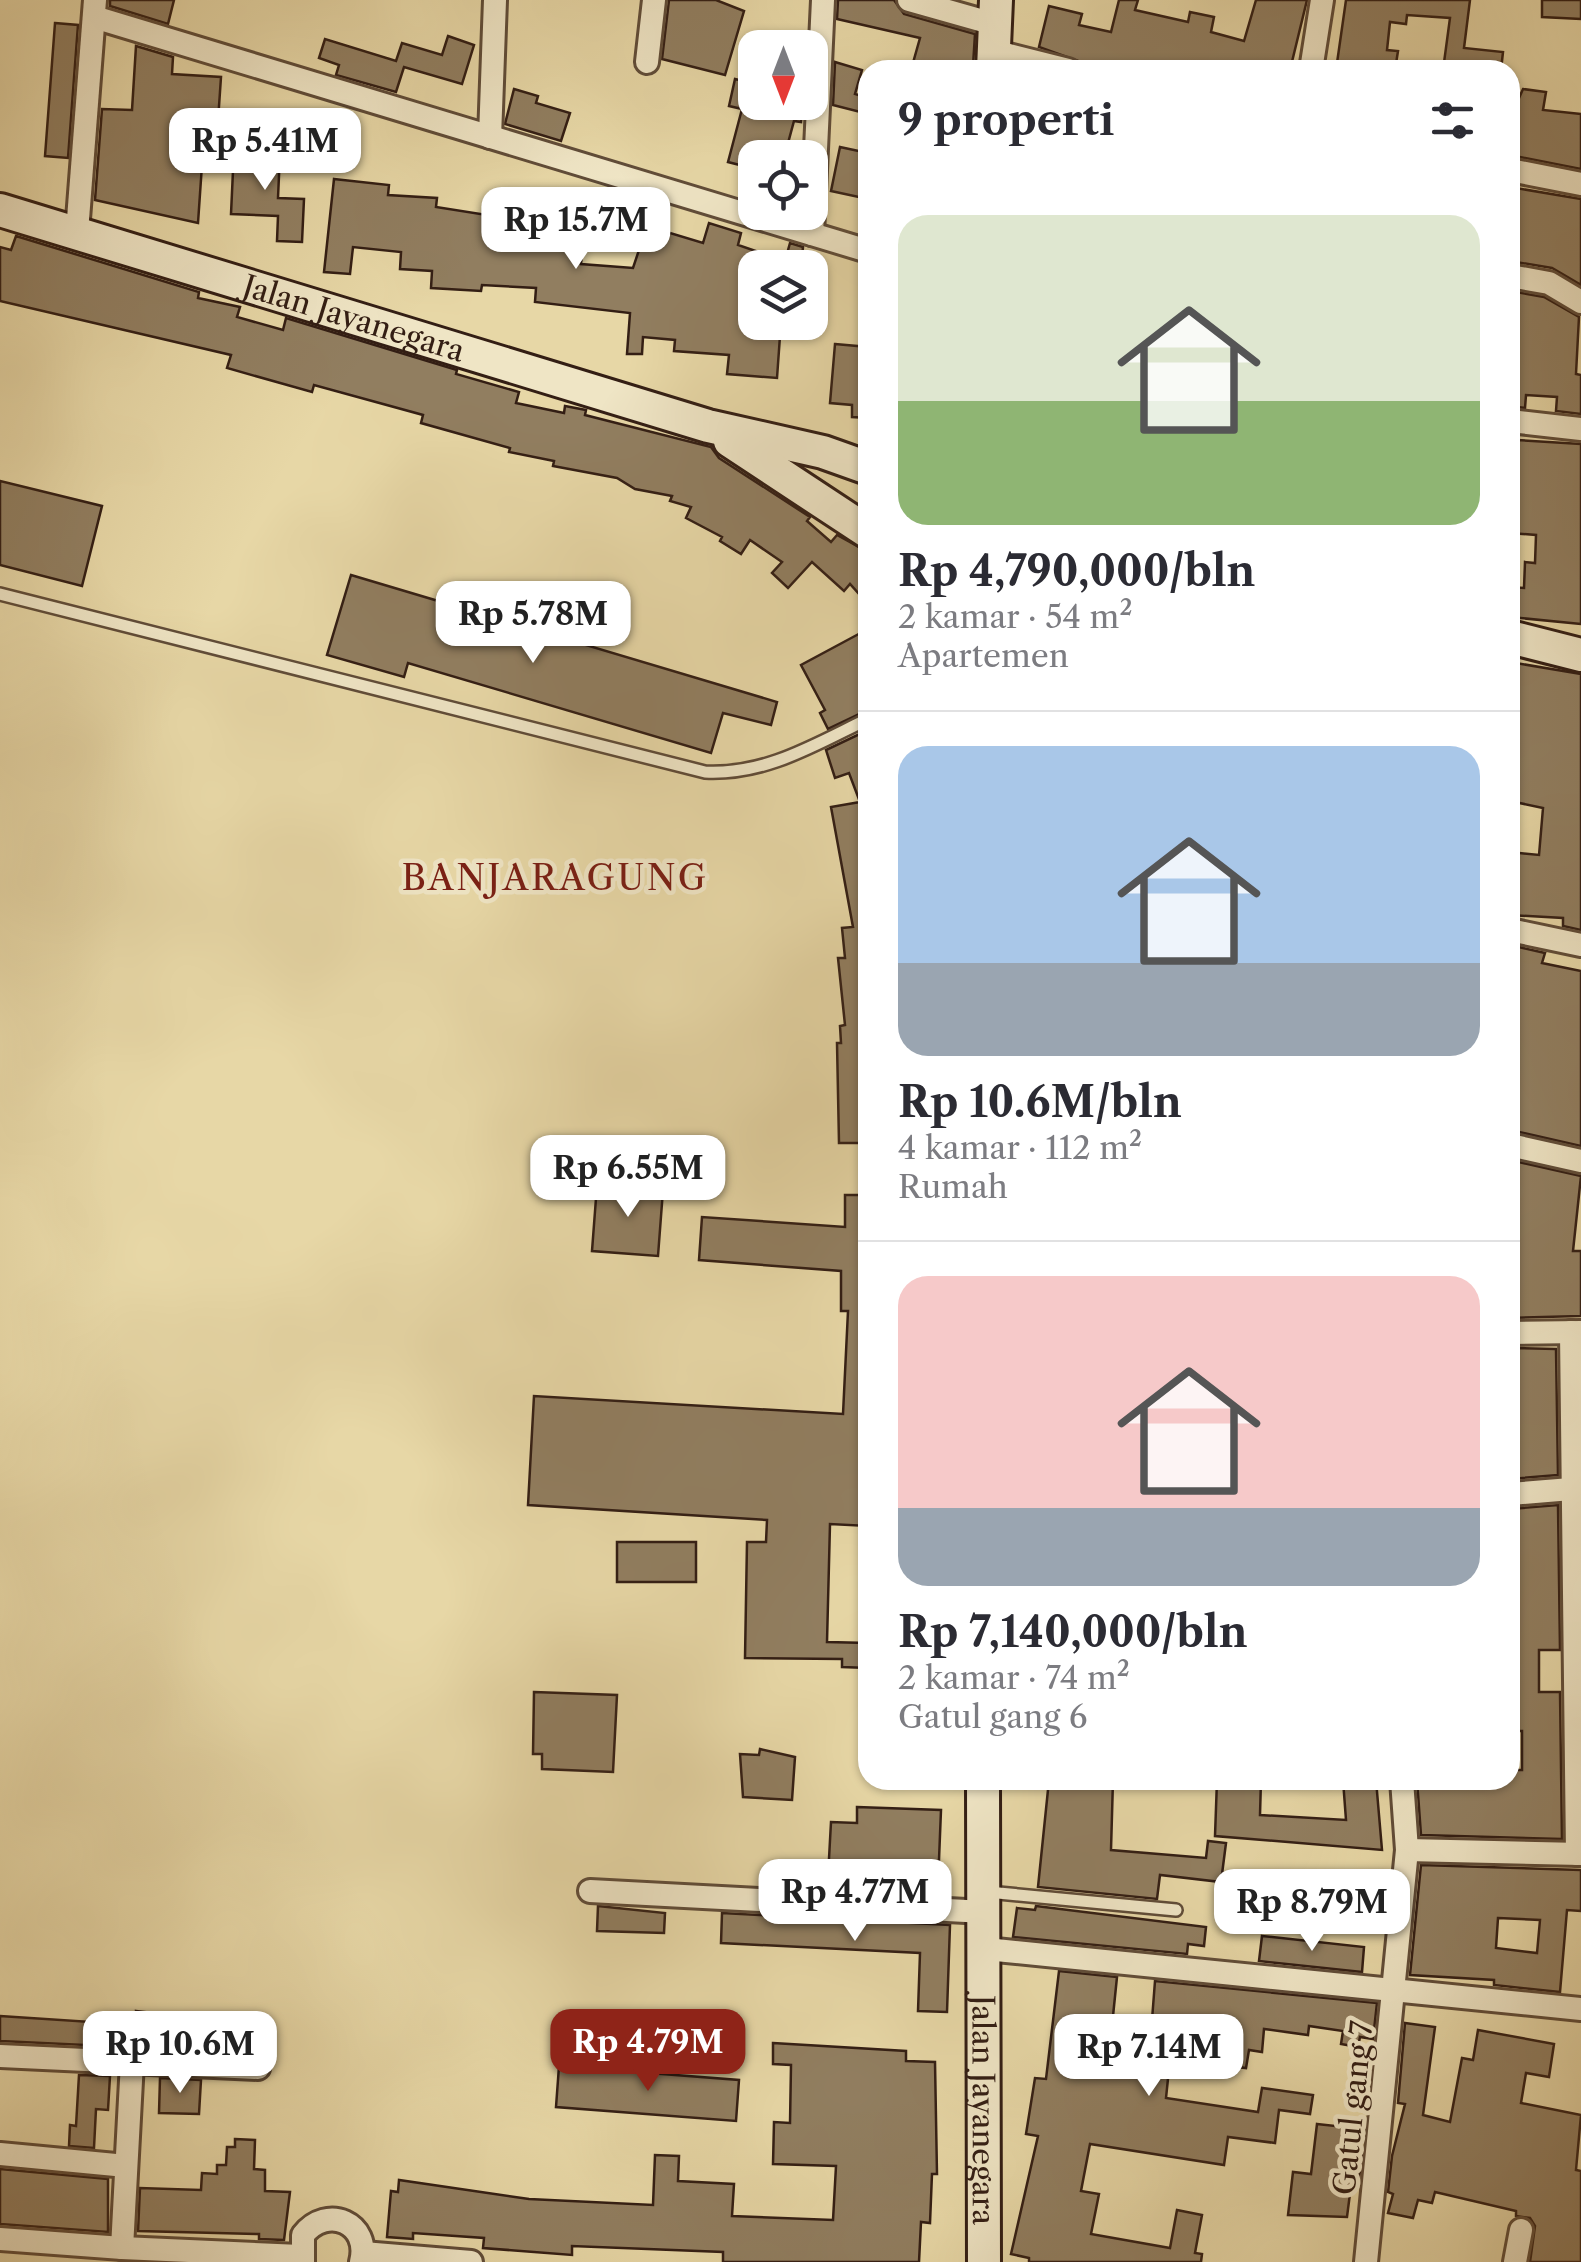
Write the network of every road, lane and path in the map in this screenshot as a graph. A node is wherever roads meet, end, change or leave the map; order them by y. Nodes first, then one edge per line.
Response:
1 (495, 0) edge
2 (654, 0) edge
3 (823, 0) edge
4 (909, 0) edge
5 (1322, 0) edge
6 (95, 8) edge
7 (994, 36) edge
8 (1046, 60) edge
9 (1313, 60) edge
10 (647, 62) dead end
11 (490, 137) junction
12 (1520, 172) edge
13 (1581, 184) edge
14 (0, 210) edge
15 (76, 232) junction
16 (812, 234) junction
17 (858, 248) edge
18 (1520, 278) edge
19 (1581, 302) edge
20 (1520, 422) edge
21 (708, 426) junction
22 (1581, 429) edge
23 (858, 465) edge
24 (858, 474) edge
25 (840, 510) junction
26 (858, 524) edge
27 (0, 594) edge
28 (1520, 640) edge
29 (1581, 655) edge
30 (858, 724) edge
31 (1520, 932) edge
32 (1581, 944) edge
33 (1520, 1147) edge
34 (1581, 1161) edge
35 (1520, 1332) edge
36 (1576, 1332) edge
37 (1574, 1483) edge
38 (1520, 1492) edge
39 (983, 1790) edge
40 (1403, 1790) edge
41 (1407, 1850) junction
42 (1579, 1854) edge
43 (590, 1891) dead end
44 (984, 1902) junction
45 (1176, 1910) dead end
46 (986, 1949) junction
47 (1396, 1987) junction
48 (1581, 2009) edge
49 (0, 2056) edge
50 (132, 2062) junction
51 (258, 2068) dead end
52 (0, 2154) edge
53 (126, 2166) junction
54 (1521, 2230) dead end
55 (0, 2239) edge
56 (122, 2248) junction
57 (362, 2257) edge
58 (302, 2259) edge
59 (471, 2262) edge
60 (984, 2262) edge
61 (1366, 2262) edge
62 (1515, 2262) edge

1 - 11 street
2 - 10 street
3 - 16 street
4 - 7 street
5 - 9 street
6 - 11 street
6 - 15 street
7 - 8 street
11 - 16 street
12 - 13 street
14 - 15 main road, Jalan Jayanegara
15 - 21 main road, Jalan Jayanegara
16 - 17 street
18 - 19 street
20 - 22 street
21 - 23 main road, Jalan Jayanegara
21 - 25 main road, Jalan Jayanegara
24 - 25 main road
25 - 26 main road, Jalan Jayanegara
27 - 30 lane
28 - 29 main road
31 - 32 street
33 - 34 street
35 - 36 street
36 - 37 street
37 - 38 street
37 - 42 street
39 - 44 main road, Jalan Jayanegara
40 - 41 street, Gatul gang 7
41 - 42 street
41 - 47 street, Gatul gang 7
43 - 44 street
44 - 45 lane
44 - 46 main road, Jalan Jayanegara
46 - 47 street
46 - 60 main road, Jalan Jayanegara
47 - 48 street
47 - 61 street, Gatul gang 7
49 - 50 street
50 - 51 street
50 - 53 street
52 - 53 street
53 - 56 street
54 - 62 street
55 - 56 street
56 - 58 street
57 - 58 street
57 - 59 street

